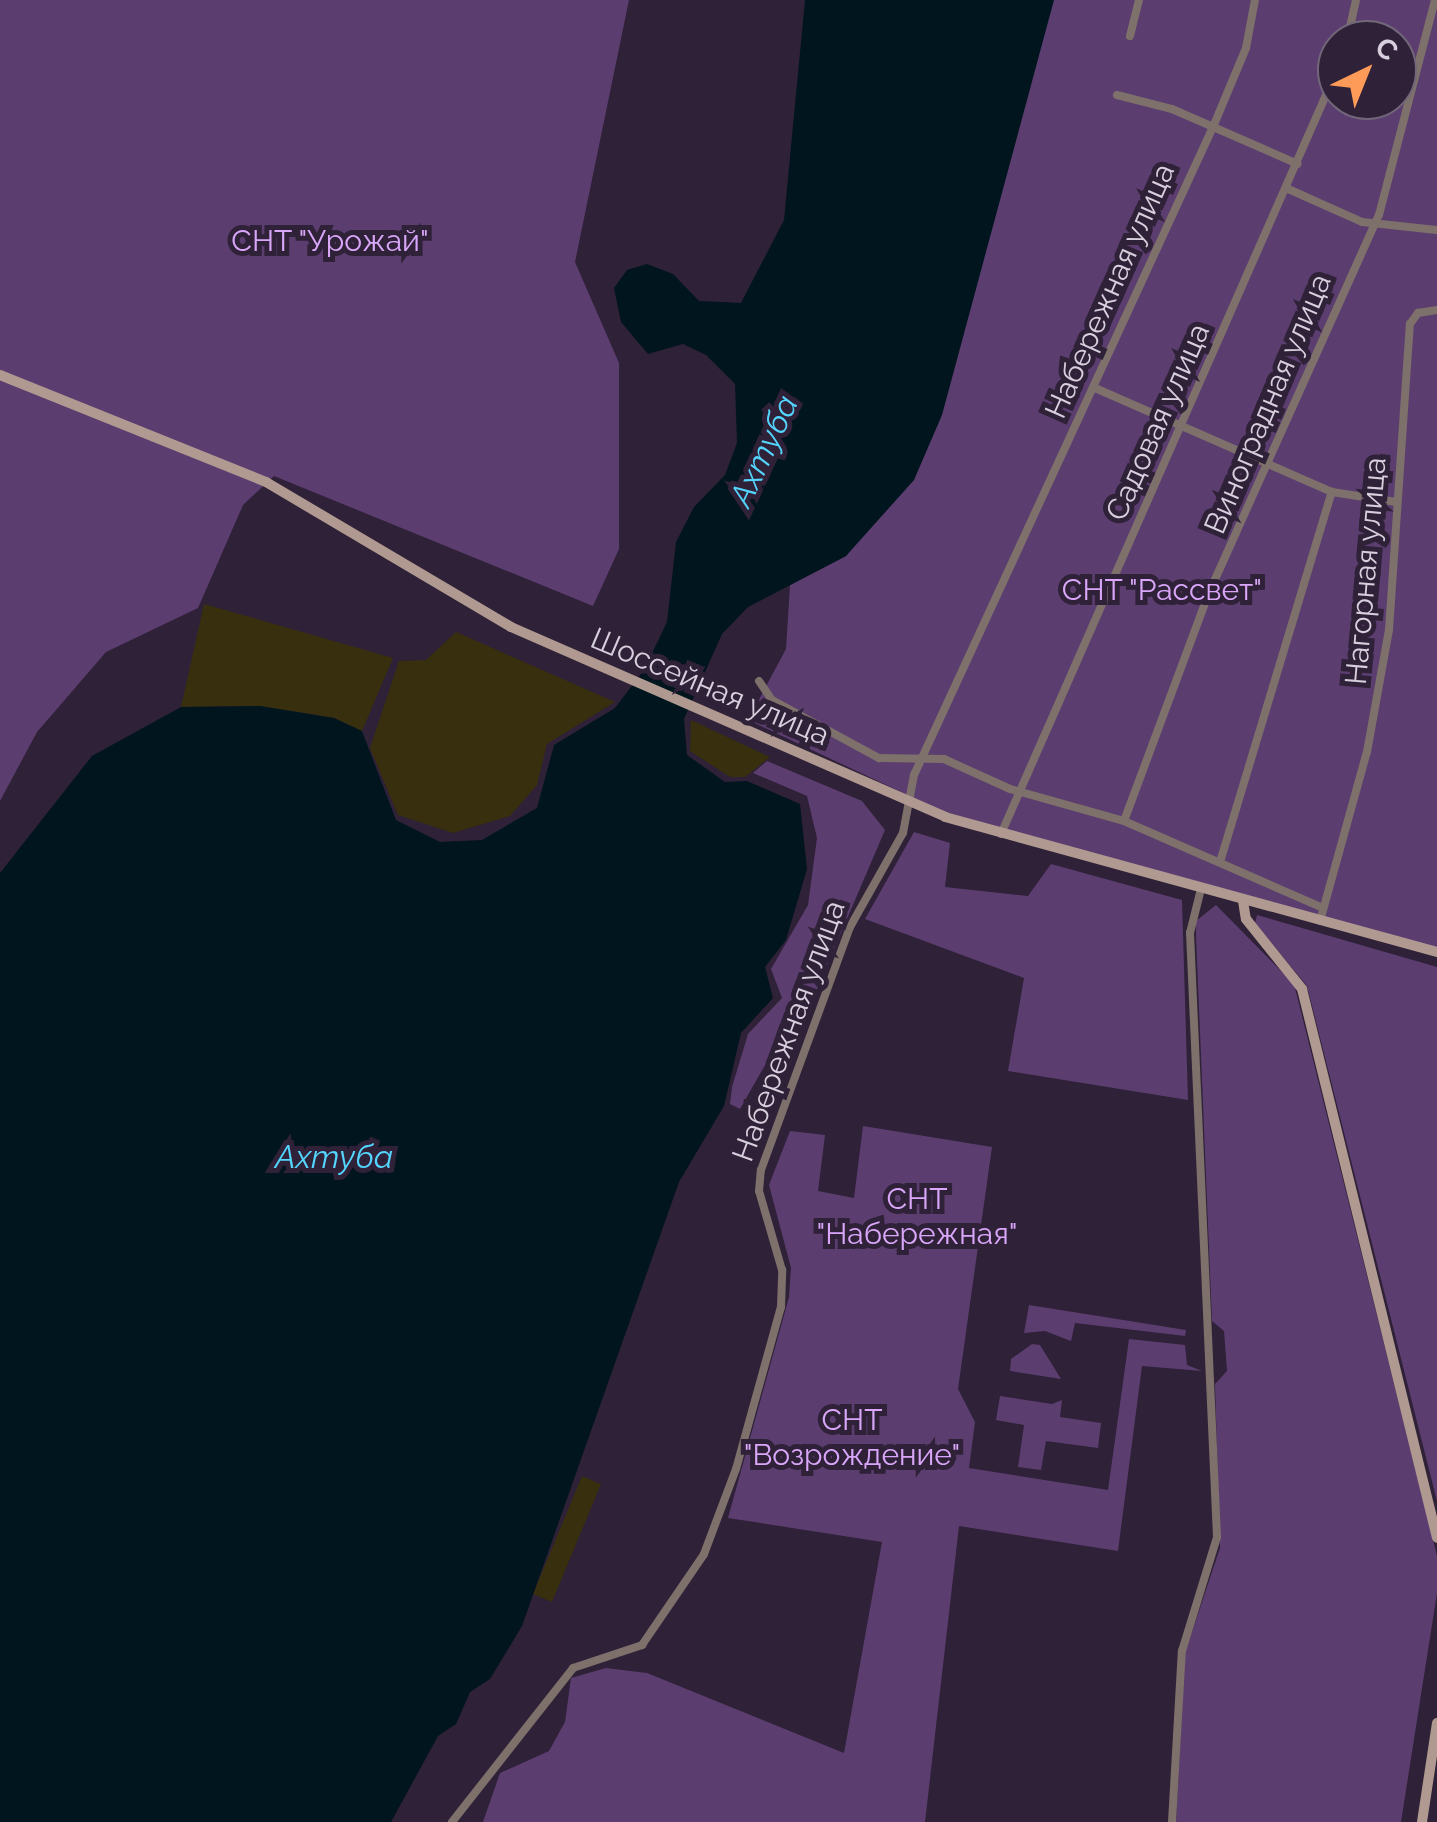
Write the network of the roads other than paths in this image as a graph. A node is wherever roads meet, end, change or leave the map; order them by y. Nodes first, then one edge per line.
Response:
1 (1138, 0) edge
2 (1255, 0) edge
3 (1436, 0) edge
4 (1130, 36) dead end
5 (1117, 95) dead end
6 (1317, 118) edge
7 (1212, 126) junction
8 (1298, 164) junction
9 (1286, 188) junction
10 (1374, 222) junction
11 (1437, 230) edge
12 (1437, 310) edge
13 (0, 375) edge
14 (1096, 388) junction
15 (1180, 424) junction
16 (1267, 464) junction
17 (1332, 492) junction
18 (1396, 502) junction
19 (759, 682) dead end
20 (922, 762) junction
21 (1018, 792) junction
22 (911, 802) junction
23 (1124, 820) junction
24 (1000, 834) junction
25 (1220, 862) junction
26 (1202, 888) junction
27 (1243, 901) junction
28 (1323, 908) junction
29 (1320, 922) junction
30 (1437, 952) edge
31 (1436, 1527) edge
32 (1437, 1538) edge
33 (1437, 1724) edge
34 (452, 1822) edge
35 (1172, 1822) edge
36 (1422, 1822) edge

1 - 4 street
2 - 7 street, Набережная улица
3 - 10 street, Виноградная улица
5 - 7 street
6 - 8 street, Садовая улица
7 - 8 street
7 - 14 street, Набережная улица
8 - 9 street, Садовая улица
9 - 10 street
9 - 15 street, Садовая улица
10 - 11 street
10 - 16 street, Виноградная улица
12 - 18 street, Нагорная улица
13 - 22 street, Шоссейная улица
14 - 15 street
14 - 20 street, Набережная улица
15 - 16 street
15 - 21 street, Садовая улица
16 - 17 street
16 - 23 street, Виноградная улица
17 - 18 street
17 - 25 street
18 - 28 street, Нагорная улица
19 - 20 street
20 - 21 street
20 - 22 street, Набережная улица
21 - 23 street
21 - 24 street, Садовая улица
22 - 24 street, Шоссейная улица
22 - 34 street, Набережная улица
23 - 25 street
24 - 26 street, Шоссейная улица
25 - 28 street
26 - 27 street, Шоссейная улица
26 - 35 street
27 - 29 street, Шоссейная улица
27 - 31 street
28 - 29 street, Нагорная улица
29 - 30 street, Шоссейная улица
31 - 32 street
33 - 36 street

